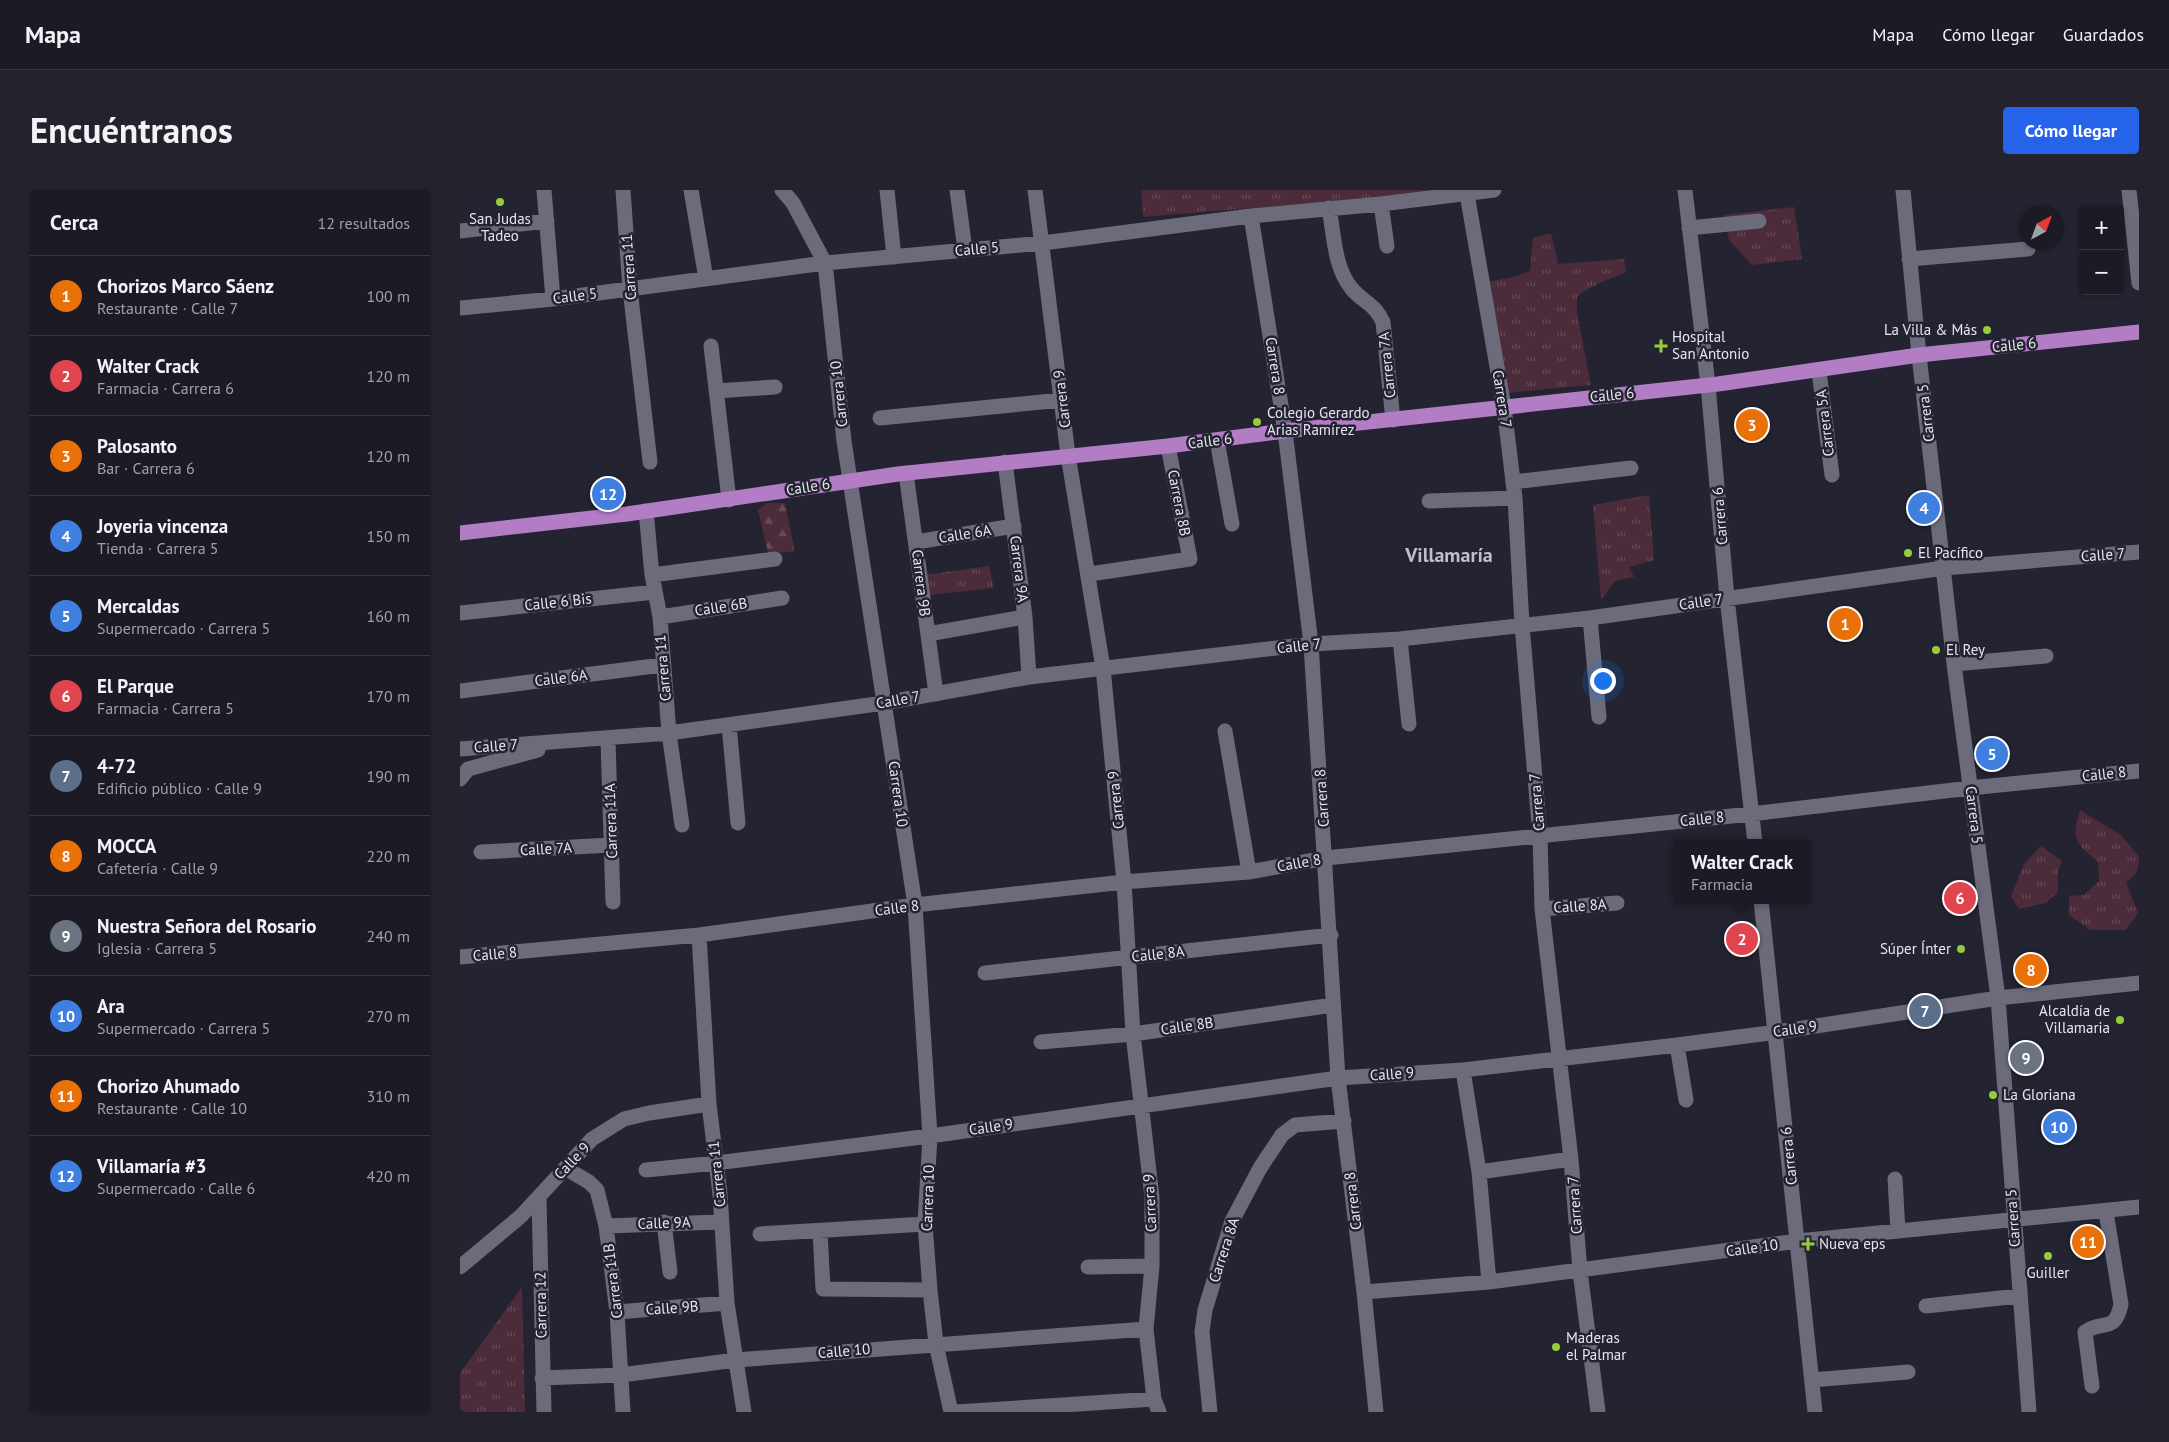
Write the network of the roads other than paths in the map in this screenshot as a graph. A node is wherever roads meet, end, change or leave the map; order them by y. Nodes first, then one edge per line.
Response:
1 (544, 190) edge
2 (623, 190) edge
3 (690, 190) edge
4 (782, 190) edge
5 (888, 190) edge
6 (957, 190) edge
7 (1035, 190) edge
8 (1494, 190) edge
9 (1685, 190) edge
10 (1903, 190) edge
11 (2129, 190) edge
12 (1467, 194) junction
13 (1381, 204) junction
14 (1329, 208) junction
15 (1252, 216) junction
16 (547, 221) junction
17 (1759, 221) dead end
18 (1689, 228) junction
19 (460, 231) edge
20 (1044, 243) junction
21 (1386, 246) dead end
22 (965, 250) junction
23 (2028, 250) dead end
24 (2137, 254) edge
25 (894, 257) junction
26 (1909, 258) junction
27 (825, 263) junction
28 (706, 280) junction
29 (2139, 283) edge
30 (630, 289) junction
31 (553, 299) junction
32 (460, 308) edge
33 (2139, 332) edge
34 (711, 346) dead end
35 (1919, 355) junction
36 (1819, 371) junction
37 (1708, 385) junction
38 (775, 386) dead end
39 (716, 391) junction
40 (1062, 400) junction
41 (1504, 407) junction
42 (880, 418) dead end
43 (1393, 420) junction
44 (1285, 431) junction
45 (1217, 440) junction
46 (1168, 446) junction
47 (1068, 455) junction
48 (650, 462) dead end
49 (1005, 462) junction
50 (1631, 468) dead end
51 (906, 473) junction
52 (1832, 475) dead end
53 (849, 480) junction
54 (1513, 482) junction
55 (1515, 498) junction
56 (729, 500) junction
57 (1429, 501) dead end
58 (646, 511) junction
59 (1232, 524) dead end
60 (1014, 526) junction
61 (460, 533) edge
62 (916, 542) junction
63 (2139, 552) edge
64 (775, 559) dead end
65 (1944, 568) junction
66 (1090, 574) junction
67 (652, 575) junction
68 (655, 592) junction
69 (782, 598) dead end
70 (1727, 598) junction
71 (460, 612) edge
72 (660, 617) junction
73 (1025, 617) junction
74 (1590, 618) junction
75 (1522, 625) junction
76 (928, 634) junction
77 (1400, 639) junction
78 (1311, 644) junction
79 (2046, 656) dead end
80 (662, 664) junction
81 (1954, 664) junction
82 (1104, 668) junction
83 (1030, 676) junction
84 (460, 691) edge
85 (936, 694) junction
86 (884, 703) junction
87 (1599, 717) dead end
88 (1409, 724) dead end
89 (729, 725) junction
90 (1225, 731) dead end
91 (669, 734) junction
92 (608, 740) junction
93 (568, 741) junction
94 (460, 749) edge
95 (2139, 771) edge
96 (460, 780) edge
97 (1970, 788) junction
98 (1751, 814) junction
99 (738, 822) dead end
100 (682, 825) dead end
101 (1540, 836) junction
102 (1754, 839) edge
103 (612, 845) junction
104 (481, 852) dead end
105 (1326, 858) junction
106 (1249, 872) junction
107 (1124, 882) junction
108 (613, 902) dead end
109 (1617, 903) dead end
110 (1761, 904) edge
111 (915, 905) junction
112 (1542, 909) junction
113 (699, 934) junction
114 (1331, 935) junction
115 (460, 958) edge
116 (1127, 958) junction
117 (984, 973) dead end
118 (2139, 983) edge
119 (1998, 998) junction
120 (1333, 1005) junction
121 (1777, 1032) junction
122 (1132, 1034) junction
123 (1041, 1042) dead end
124 (1677, 1045) junction
125 (1560, 1057) junction
126 (1463, 1070) junction
127 (1338, 1078) junction
128 (1686, 1100) dead end
129 (709, 1104) junction
130 (1140, 1106) junction
131 (1344, 1121) junction
132 (930, 1136) junction
133 (1572, 1159) junction
134 (716, 1163) junction
135 (565, 1168) junction
136 (646, 1170) dead end
137 (1479, 1172) junction
138 (1895, 1179) dead end
139 (538, 1199) junction
140 (2139, 1207) edge
141 (2106, 1212) junction
142 (2013, 1221) junction
143 (664, 1222) junction
144 (721, 1222) junction
145 (925, 1224) junction
146 (606, 1226) junction
147 (820, 1231) junction
148 (1898, 1231) junction
149 (760, 1234) dead end
150 (1798, 1241) junction
151 (1152, 1266) junction
152 (460, 1267) edge
153 (1088, 1267) dead end
154 (1580, 1271) junction
155 (670, 1272) dead end
156 (1489, 1282) junction
157 (930, 1290) junction
158 (1364, 1292) junction
159 (2019, 1296) junction
160 (727, 1304) junction
161 (1926, 1306) dead end
162 (617, 1312) junction
163 (1146, 1329) junction
164 (936, 1344) junction
165 (736, 1360) junction
166 (1908, 1372) dead end
167 (621, 1375) junction
168 (542, 1378) junction
169 (1812, 1380) junction
170 (2092, 1386) dead end
171 (1157, 1406) edge
172 (544, 1412) edge
173 (623, 1412) edge
174 (744, 1412) edge
175 (951, 1412) edge
176 (956, 1412) edge
177 (1210, 1412) edge
178 (1376, 1412) edge
179 (1598, 1412) edge
180 (1816, 1412) edge
181 (2029, 1412) edge

1 - 16 street
2 - 30 street, Carrera 11
3 - 28 street
4 - 27 street, Carrera 10
5 - 25 street
6 - 22 street
7 - 20 street, Carrera 9
8 - 12 street, Calle 5
9 - 18 street, Carrera 6
10 - 26 street, Carrera 5
11 - 24 street
12 - 13 street, Calle 5
12 - 41 street, Carrera 7
13 - 14 street, Calle 5
13 - 21 street
14 - 15 street, Calle 5
14 - 43 street, Carrera 7A
15 - 20 street, Calle 5
15 - 44 street, Carrera 8
16 - 19 street
16 - 31 street
17 - 18 street
18 - 37 street, Carrera 6
20 - 22 street, Calle 5
20 - 40 street, Carrera 9
22 - 25 street, Calle 5
23 - 26 street
24 - 29 street
25 - 27 street, Calle 5
26 - 35 street, Carrera 5
27 - 28 street, Calle 5
27 - 53 street, Carrera 10
28 - 30 street, Calle 5
30 - 31 street, Calle 5
30 - 48 street, Carrera 11
31 - 32 street, Calle 5
33 - 35 main road, Calle 6
34 - 39 street
35 - 36 main road, Calle 6
35 - 65 street, Carrera 5
36 - 37 main road, Calle 6
36 - 52 street, Carrera 5A
37 - 41 main road, Calle 6
37 - 70 street, Carrera 6
38 - 39 street
39 - 56 street
40 - 42 street
40 - 47 street, Carrera 9
41 - 43 main road, Calle 6
41 - 54 street, Carrera 7
43 - 44 main road, Calle 6
44 - 45 main road, Calle 6
44 - 78 street, Carrera 8
45 - 46 main road, Calle 6
45 - 59 street
46 - 47 main road, Calle 6
46 - 66 street, Carrera 8B
47 - 49 main road, Calle 6
47 - 66 street, Carrera 9
49 - 51 main road, Calle 6
49 - 60 street, Carrera 9A
50 - 54 street
51 - 53 main road, Calle 6
51 - 62 street, Carrera 9B
53 - 56 main road, Calle 6
53 - 86 street, Carrera 10
54 - 55 street, Carrera 7
55 - 57 street
55 - 75 street, Carrera 7
56 - 58 main road, Calle 6
58 - 61 main road, Calle 6
58 - 67 street, Carrera 11
60 - 62 street, Calle 6A
60 - 73 street, Carrera 9A
62 - 76 street, Carrera 9B
63 - 65 street, Calle 7
64 - 67 street
65 - 70 street, Calle 7
65 - 81 street, Carrera 5
66 - 82 street, Carrera 9
67 - 68 street, Carrera 11
68 - 71 street, Calle 6 Bis
68 - 72 street, Carrera 11
69 - 72 street, Calle 6B
70 - 74 street, Calle 7
70 - 98 street, Carrera 6
72 - 80 street, Carrera 11
73 - 76 street
73 - 83 street, Carrera 9A
74 - 75 street, Calle 7
74 - 87 street
75 - 77 street, Calle 7
75 - 101 street, Carrera 7
76 - 85 street, Carrera 9B
77 - 78 street, Calle 7
77 - 88 street
78 - 82 street, Calle 7
78 - 105 street, Carrera 8
79 - 81 street
80 - 84 street, Calle 6A
80 - 91 street, Carrera 11
81 - 97 street, Carrera 5
82 - 83 street, Calle 7
82 - 107 street, Carrera 9
83 - 85 street, Calle 7
85 - 86 street, Calle 7
86 - 89 street, Calle 7
86 - 111 street, Carrera 10
89 - 91 street, Calle 7
89 - 99 street
90 - 106 street
91 - 92 street, Calle 7
91 - 100 street, Carrera 11
92 - 93 street, Calle 7
92 - 103 street, Carrera 11A
93 - 94 street, Calle 7
93 - 96 street
95 - 97 street, Calle 8
97 - 98 street, Calle 8
97 - 119 street, Carrera 5
98 - 101 street, Calle 8
98 - 102 street, Carrera 6
101 - 105 street, Calle 8
101 - 112 street, Carrera 7
103 - 104 street, Calle 7A
103 - 108 street, Carrera 11A
105 - 106 street, Calle 8
105 - 114 street, Carrera 8
106 - 107 street, Calle 8
107 - 111 street, Calle 8
107 - 116 street, Carrera 9
109 - 112 street, Calle 8A
110 - 121 street, Carrera 6
111 - 113 street, Calle 8
111 - 132 street, Carrera 10
112 - 125 street, Carrera 7
113 - 115 street, Calle 8
113 - 129 street, Carrera 11
114 - 116 street, Calle 8A
114 - 120 street, Carrera 8
116 - 117 street, Calle 8A
116 - 122 street, Carrera 9
118 - 119 street, Calle 9
119 - 121 street, Calle 9
119 - 142 street, Carrera 5
120 - 122 street, Calle 8B
120 - 127 street, Carrera 8
121 - 124 street, Calle 9
121 - 150 street, Carrera 6
122 - 123 street, Calle 8B
122 - 130 street, Carrera 9
124 - 125 street, Calle 9
124 - 128 street
125 - 126 street, Calle 9
125 - 133 street, Carrera 7
126 - 127 street, Calle 9
126 - 137 street
127 - 130 street, Calle 9
127 - 131 street, Carrera 8
129 - 134 street, Carrera 11
129 - 135 street, Calle 9
130 - 132 street, Calle 9
130 - 151 street, Carrera 9
131 - 158 street, Carrera 8
131 - 177 street, Carrera 8A
132 - 134 street, Calle 9
132 - 145 street, Carrera 10
133 - 137 street
133 - 154 street, Carrera 7
134 - 136 street, Calle 9
134 - 144 street, Carrera 11
135 - 139 street, Calle 9
135 - 146 street, Carrera 11B
137 - 156 street
138 - 148 street
139 - 152 street, Calle 9
139 - 168 street, Carrera 12
140 - 141 street, Calle 10
141 - 142 street, Calle 10
141 - 170 street
142 - 148 street, Calle 10
142 - 159 street, Carrera 5
143 - 144 street, Calle 9A
143 - 146 street, Calle 9A
143 - 155 street
144 - 160 street, Carrera 11
145 - 147 street
145 - 157 street, Carrera 10
146 - 162 street, Carrera 11B
147 - 149 street
147 - 157 street
148 - 150 street, Calle 10
150 - 154 street, Calle 10
150 - 169 street, Carrera 6
151 - 153 street
151 - 163 street, Carrera 9
154 - 156 street, Calle 10
154 - 179 street, Carrera 7
156 - 158 street, Calle 10
157 - 164 street, Carrera 10
158 - 178 street, Carrera 8
159 - 161 street
159 - 181 street, Carrera 5
160 - 162 street, Calle 9B
160 - 165 street, Carrera 11
162 - 167 street, Carrera 11B
163 - 164 street, Calle 10
163 - 171 street, Carrera 9
164 - 165 street, Calle 10
164 - 175 street, Carrera 10
165 - 167 street, Calle 10
165 - 174 street, Carrera 11
166 - 169 street
167 - 168 street, Calle 10
167 - 173 street, Carrera 11B
168 - 172 street, Carrera 12
169 - 180 street, Carrera 6
171 - 176 street

